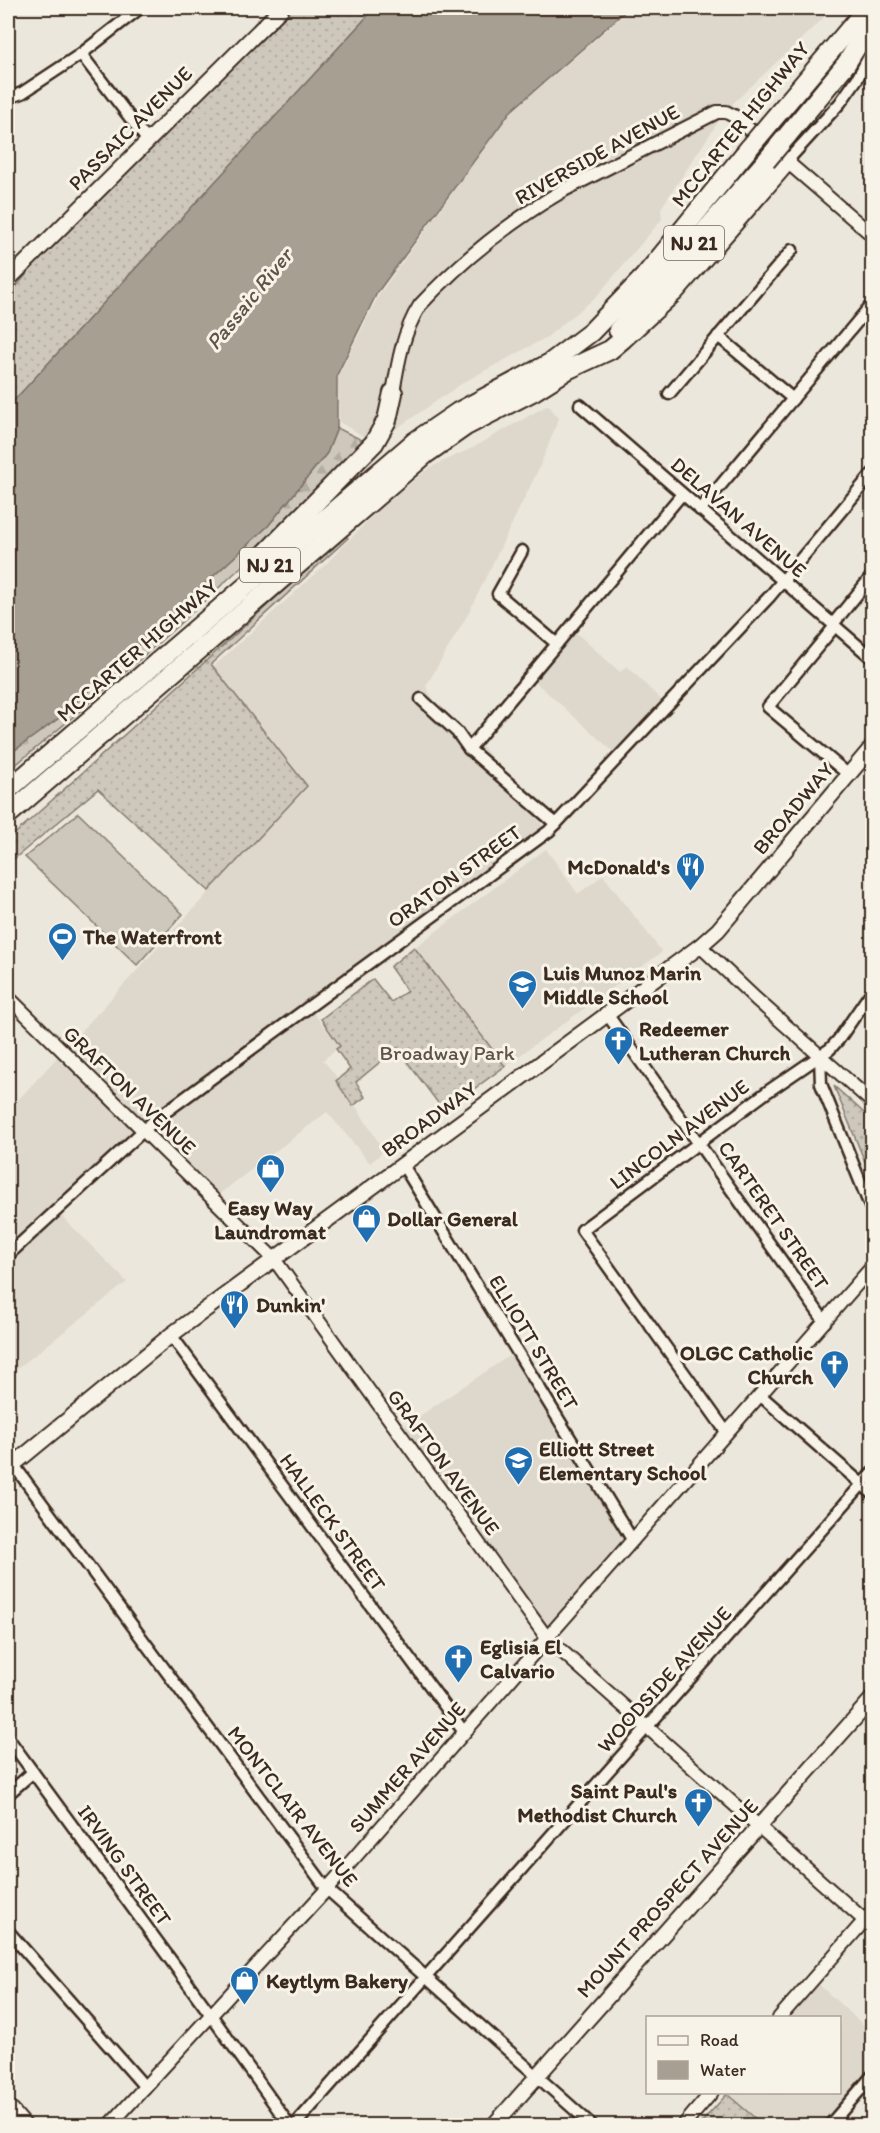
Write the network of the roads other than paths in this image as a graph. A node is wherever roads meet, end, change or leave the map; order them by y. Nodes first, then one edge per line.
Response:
1 (140, 8) edge
2 (282, 8) edge
3 (867, 8) edge
4 (873, 22) edge
5 (865, 48) edge
6 (81, 54) junction
7 (8, 98) edge
8 (147, 140) junction
9 (787, 161) junction
10 (873, 235) edge
11 (792, 250) dead end
12 (8, 280) edge
13 (873, 304) edge
14 (718, 336) junction
15 (569, 369) junction
16 (393, 393) joint
17 (669, 394) dead end
18 (793, 399) junction
19 (579, 405) dead end
20 (873, 474) edge
21 (682, 494) junction
22 (700, 510) junction
23 (522, 551) dead end
24 (873, 576) edge
25 (783, 581) junction
26 (834, 625) junction
27 (557, 644) junction
28 (873, 658) edge
29 (117, 698) junction
30 (421, 699) dead end
31 (116, 722) junction
32 (873, 747) edge
33 (469, 748) junction
34 (849, 775) junction
35 (8, 790) edge
36 (8, 815) edge
37 (556, 824) junction
38 (8, 831) edge
39 (700, 946) junction
40 (873, 991) edge
41 (8, 997) edge
42 (607, 1014) junction
43 (820, 1056) junction
44 (873, 1102) edge
45 (143, 1130) junction
46 (700, 1143) junction
47 (403, 1164) junction
48 (873, 1211) edge
49 (8, 1255) edge
50 (274, 1259) junction
51 (873, 1268) edge
52 (825, 1322) junction
53 (171, 1335) junction
54 (760, 1395) junction
55 (727, 1433) junction
56 (10, 1467) edge
57 (873, 1473) edge
58 (863, 1484) junction
59 (873, 1493) edge
60 (633, 1541) junction
61 (547, 1638) junction
62 (873, 1699) edge
63 (648, 1726) junction
64 (464, 1732) junction
65 (8, 1738) edge
66 (33, 1772) junction
67 (8, 1794) edge
68 (760, 1826) junction
69 (327, 1889) junction
70 (870, 1919) edge
71 (8, 1931) edge
72 (427, 1976) junction
73 (211, 2014) junction
74 (781, 2016) edge
75 (537, 2076) junction
76 (873, 2076) edge
77 (145, 2087) junction
78 (710, 2094) edge
79 (8, 2104) edge
80 (26, 2126) edge
81 (109, 2126) edge
82 (290, 2126) edge
83 (294, 2126) edge
84 (493, 2126) edge
85 (593, 2126) edge
86 (683, 2126) edge
87 (829, 2126) edge

1 - 6 street
2 - 8 main road, PASSAIC AVENUE
3 - 29 highway, MCCARTER HIGHWAY / NJ 21, bridge
4 - 5 highway, MCCARTER HIGHWAY / NJ 21
5 - 9 street
5 - 15 highway, MCCARTER HIGHWAY / NJ 21, bridge
6 - 7 street
6 - 8 street
8 - 12 main road, PASSAIC AVENUE
9 - 10 street
9 - 15 highway
9 - 16 street, RIVERSIDE AVENUE
11 - 14 street
13 - 18 street
14 - 17 street
14 - 18 street
15 - 31 highway, NJ 21
16 - 29 highway
18 - 22 street
19 - 21 street, DELAVAN AVENUE
20 - 25 street, ORATON STREET
21 - 22 street, DELAVAN AVENUE
21 - 27 street
22 - 25 street, DELAVAN AVENUE
23 - 27 street
24 - 26 street
25 - 26 street, DELAVAN AVENUE
25 - 37 street, ORATON STREET
26 - 28 street, DELAVAN AVENUE
26 - 34 street
27 - 33 street
29 - 35 highway, MCCARTER HIGHWAY / NJ 21
30 - 33 street
31 - 36 highway, NJ 21
31 - 38 highway
32 - 34 main road, BROADWAY
33 - 37 street
34 - 39 main road, BROADWAY
37 - 45 street, ORATON STREET
39 - 42 main road, BROADWAY
39 - 43 street
40 - 43 street, LINCOLN AVENUE
41 - 45 street, GRAFTON AVENUE
42 - 46 street, CARTERET STREET
42 - 47 main road, BROADWAY
43 - 44 street
43 - 46 street, LINCOLN AVENUE
43 - 48 street
45 - 49 street, ORATON STREET
45 - 50 street, GRAFTON AVENUE
46 - 52 street, CARTERET STREET
46 - 55 street, LINCOLN AVENUE
47 - 50 main road, BROADWAY
47 - 60 street, ELLIOTT STREET
50 - 53 main road, BROADWAY
50 - 61 street, GRAFTON AVENUE
51 - 52 street, SUMMER AVENUE
52 - 54 street, SUMMER AVENUE
53 - 56 main road, BROADWAY
53 - 64 street, HALLECK STREET
54 - 55 street, SUMMER AVENUE
54 - 58 street
55 - 60 street, SUMMER AVENUE
56 - 69 street, MONTCLAIR AVENUE
57 - 58 street, WOODSIDE AVENUE
58 - 59 street
58 - 63 street, WOODSIDE AVENUE
60 - 61 street, SUMMER AVENUE
61 - 63 street, GRAFTON AVENUE
61 - 64 street, SUMMER AVENUE
62 - 68 main road, MOUNT PROSPECT AVENUE
63 - 68 street, GRAFTON AVENUE
63 - 72 street, WOODSIDE AVENUE
64 - 69 street, SUMMER AVENUE
65 - 66 street, IRVING STREET
66 - 67 street
66 - 73 street, IRVING STREET
68 - 70 street, GRAFTON AVENUE
68 - 75 main road, MOUNT PROSPECT AVENUE
69 - 72 street, MONTCLAIR AVENUE
69 - 73 street, SUMMER AVENUE
70 - 74 street
71 - 77 street
72 - 75 street, MONTCLAIR AVENUE
72 - 83 street, WOODSIDE AVENUE
73 - 77 street, SUMMER AVENUE
73 - 82 street, IRVING STREET
75 - 84 main road, MOUNT PROSPECT AVENUE
75 - 85 street, MONTCLAIR AVENUE
76 - 87 street
77 - 81 street, SUMMER AVENUE
78 - 86 street
79 - 80 street

